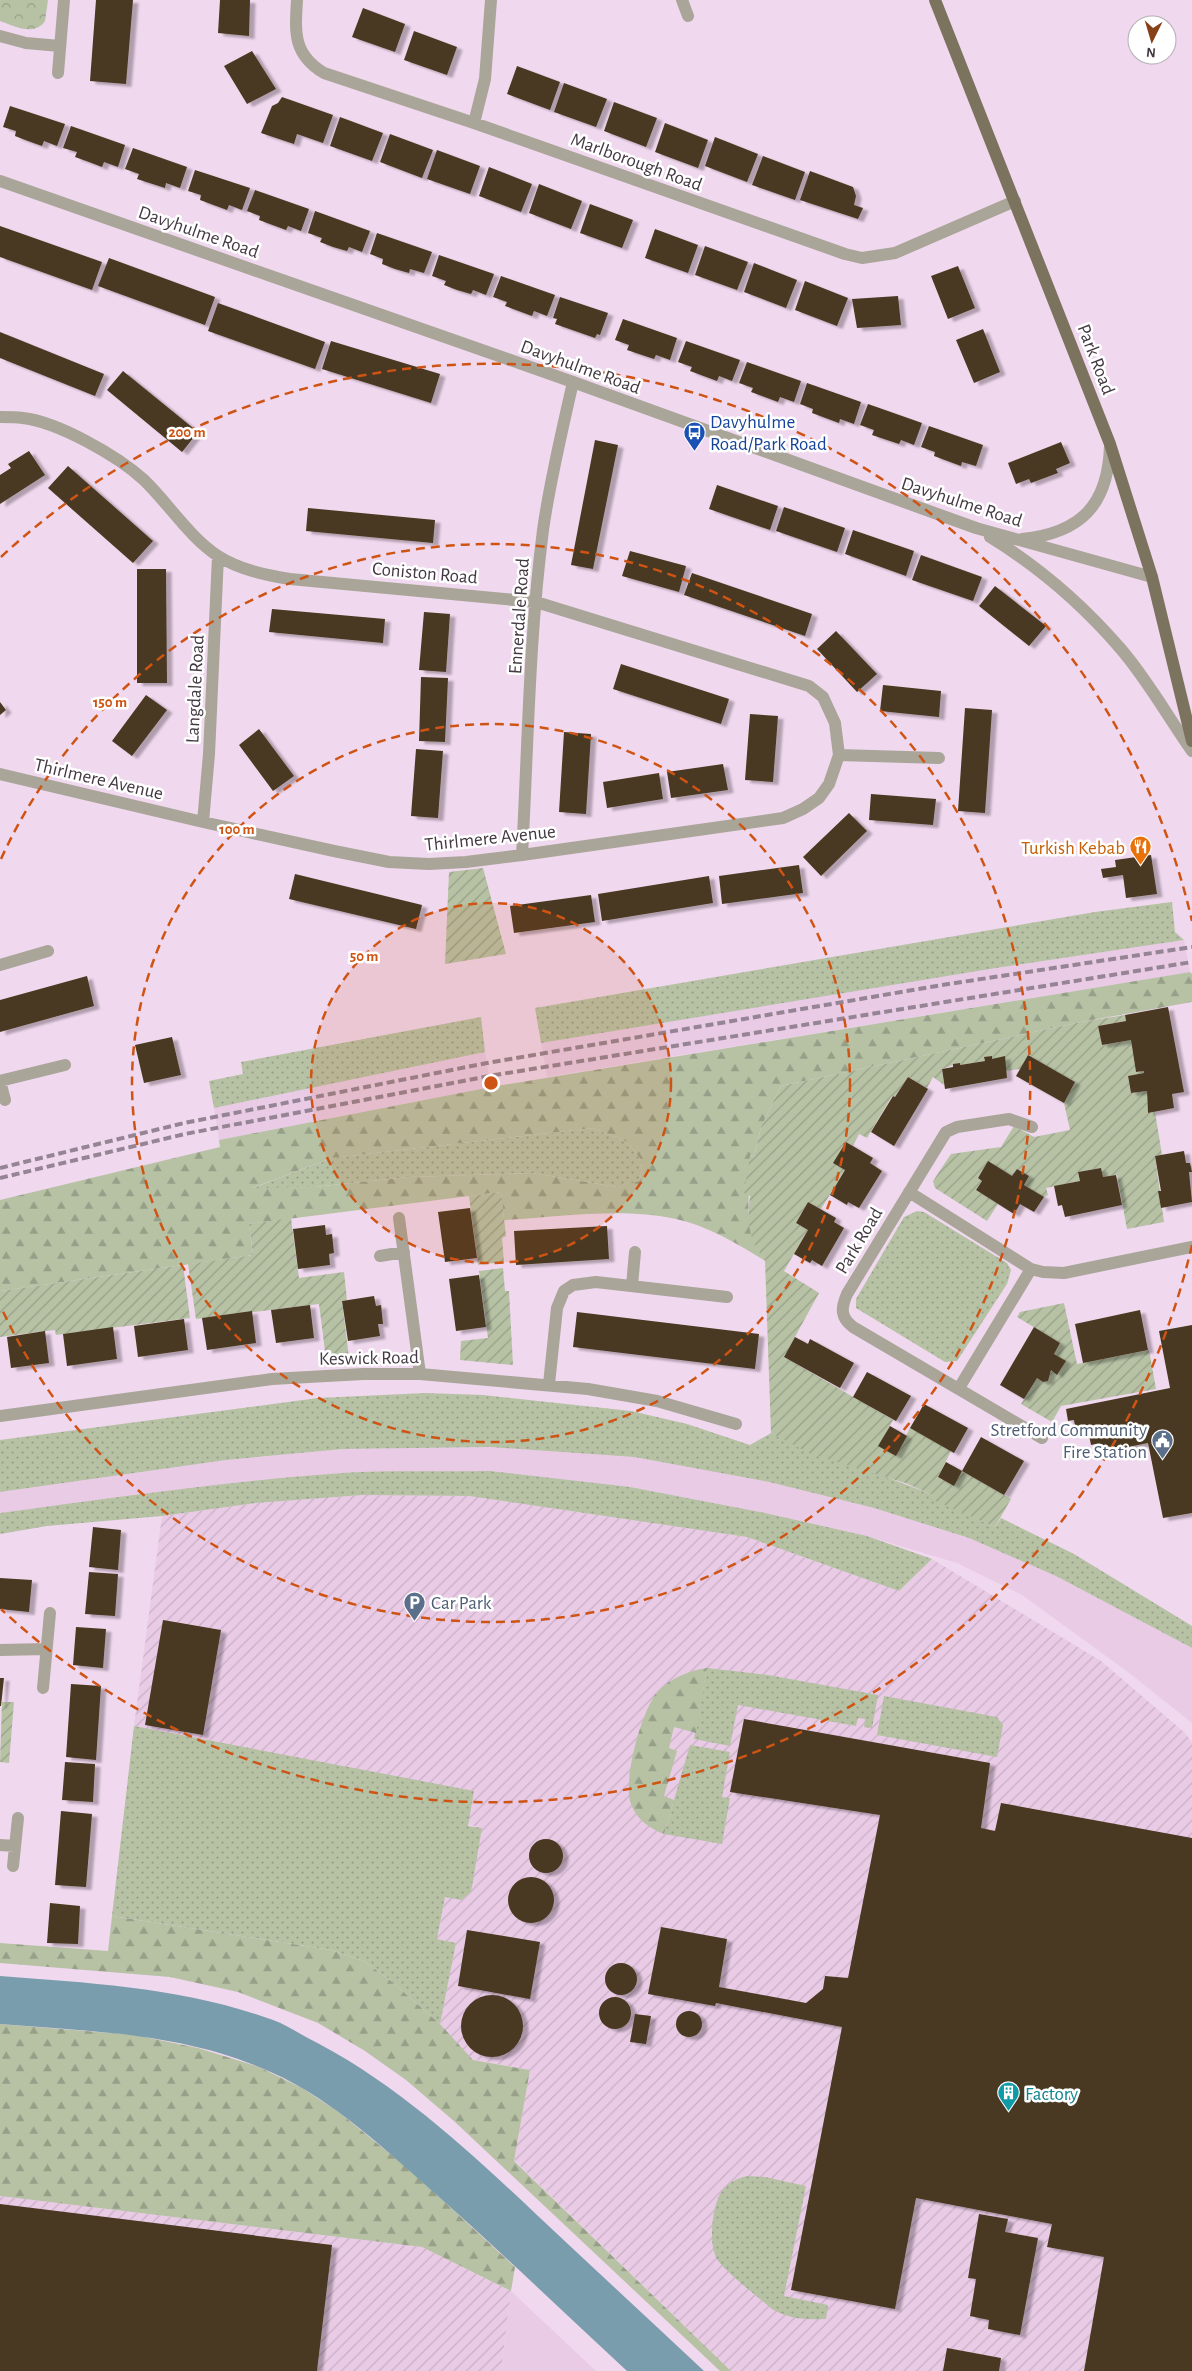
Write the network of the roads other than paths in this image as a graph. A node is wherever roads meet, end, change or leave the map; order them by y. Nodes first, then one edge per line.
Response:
1 (64, 0) edge
2 (297, 0) edge
3 (491, 0) edge
4 (682, 0) edge
5 (936, 0) edge
6 (688, 16) dead end
7 (0, 36) edge
8 (60, 46) junction
9 (58, 73) dead end
10 (474, 123) junction
11 (0, 181) edge
12 (1015, 201) junction
13 (573, 382) junction
14 (0, 417) edge
15 (1110, 444) junction
16 (976, 528) junction
17 (1017, 539) junction
18 (218, 556) junction
19 (1152, 577) junction
20 (536, 602) junction
21 (1192, 741) edge
22 (1192, 751) edge
23 (839, 755) junction
24 (939, 758) dead end
25 (0, 774) edge
26 (203, 822) junction
27 (522, 855) junction
28 (48, 951) dead end
29 (0, 965) edge
30 (65, 1065) dead end
31 (0, 1081) edge
32 (5, 1100) dead end
33 (1032, 1128) dead end
34 (909, 1192) junction
35 (399, 1218) dead end
36 (1192, 1247) edge
37 (404, 1252) junction
38 (635, 1252) dead end
39 (380, 1256) dead end
40 (1031, 1269) junction
41 (632, 1286) junction
42 (727, 1297) dead end
43 (420, 1374) junction
44 (550, 1384) junction
45 (958, 1388) junction
46 (0, 1416) edge
47 (736, 1424) dead end
48 (1042, 1438) dead end
49 (50, 1613) dead end
50 (46, 1649) junction
51 (0, 1650) edge
52 (43, 1688) dead end
53 (18, 1818) dead end
54 (0, 1845) edge
55 (15, 1846) junction
56 (13, 1866) dead end

1 - 8 street
2 - 10 street, Marlborough Road
3 - 10 street
4 - 6 street
5 - 12 main road, Park Road
7 - 8 street
8 - 9 street
10 - 12 street, Marlborough Road
11 - 13 street, Davyhulme Road
12 - 15 main road, Park Road
13 - 16 street, Davyhulme Road
13 - 20 street, Ennerdale Road
14 - 18 street, Coniston Road
15 - 17 street
15 - 19 main road, Park Road
16 - 17 street, Davyhulme Road
16 - 22 street
17 - 19 street, Davyhulme Road
18 - 20 street, Coniston Road
18 - 26 street, Langdale Road
19 - 21 main road, Park Road
20 - 23 street, Coniston Road
20 - 27 street, Ennerdale Road
23 - 24 street
23 - 27 street, Thirlmere Avenue
25 - 26 street, Thirlmere Avenue
26 - 27 street, Thirlmere Avenue
28 - 29 street
30 - 31 street
31 - 32 street
33 - 34 street
34 - 40 street
34 - 45 street, Park Road
35 - 37 street
36 - 40 street
37 - 39 street
37 - 43 street
38 - 41 street
40 - 45 street
41 - 42 street
41 - 44 street
43 - 44 street, Keswick Road
43 - 46 street, Keswick Road
44 - 47 street, Keswick Road
45 - 48 street, Park Road
49 - 50 street
50 - 51 street
50 - 52 street
53 - 55 street
54 - 55 street
55 - 56 street

